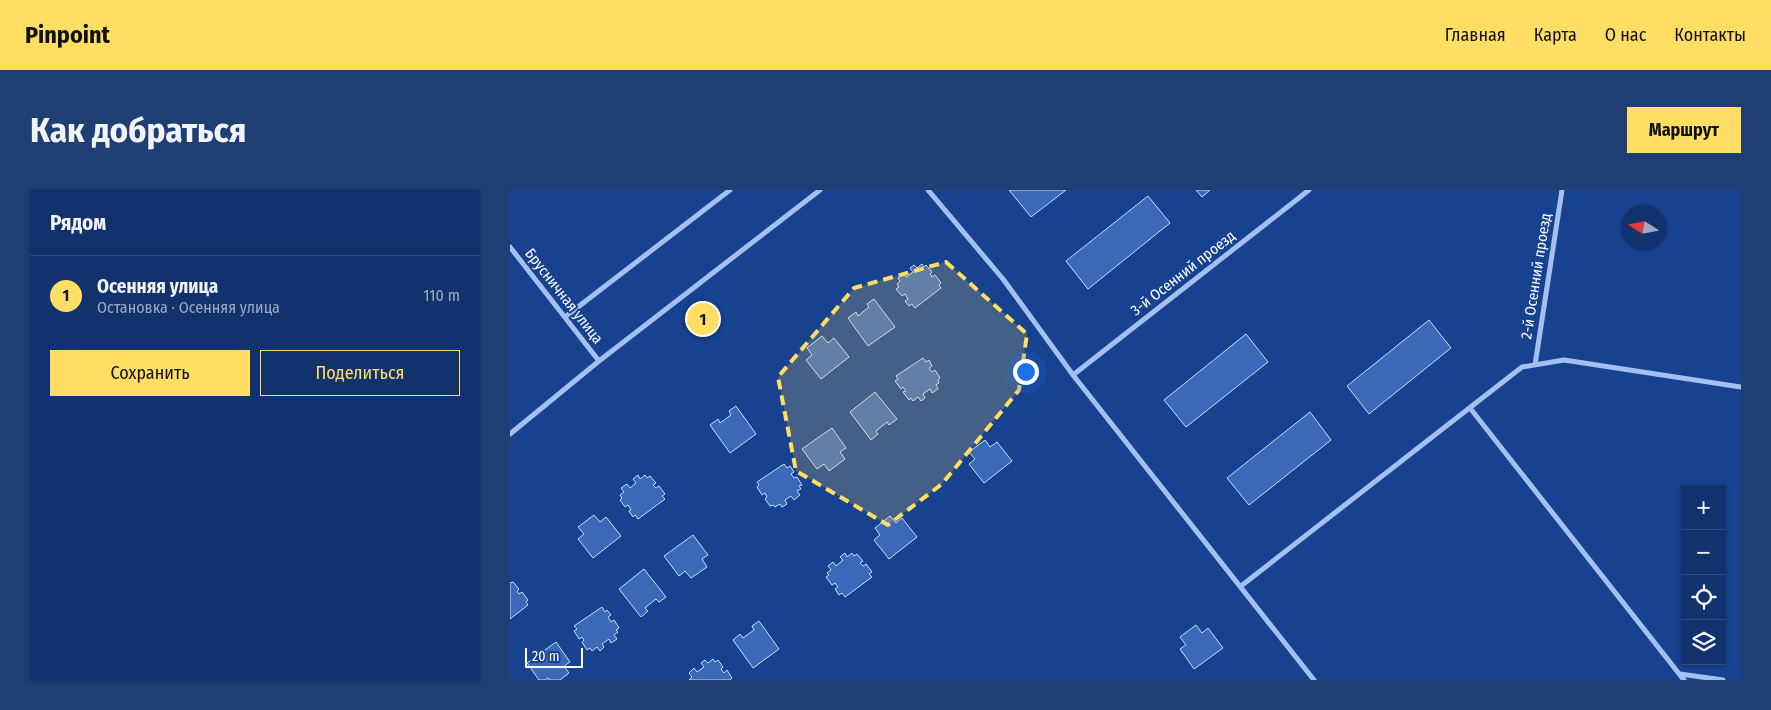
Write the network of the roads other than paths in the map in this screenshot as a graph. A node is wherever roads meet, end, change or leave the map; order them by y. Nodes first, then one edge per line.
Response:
1 (730, 190) edge
2 (820, 190) edge
3 (928, 190) edge
4 (1309, 190) edge
5 (1562, 190) edge
6 (510, 247) edge
7 (565, 317) junction
8 (599, 361) junction
9 (1535, 365) junction
10 (1072, 375) junction
11 (1741, 387) edge
12 (1470, 408) junction
13 (510, 434) edge
14 (1241, 586) junction
15 (1679, 674) junction
16 (1314, 680) edge
17 (1684, 680) edge
18 (1723, 680) edge

1 - 7 street
2 - 8 street
3 - 10 street
4 - 10 street, 3-й Осенний проезд
5 - 9 street, 2-й Осенний проезд
6 - 7 street, Брусничная улица
7 - 8 street, Брусничная улица
8 - 13 street
9 - 11 street
9 - 12 street
10 - 14 street
12 - 14 street
12 - 15 street
14 - 16 street
15 - 17 street
15 - 18 street

